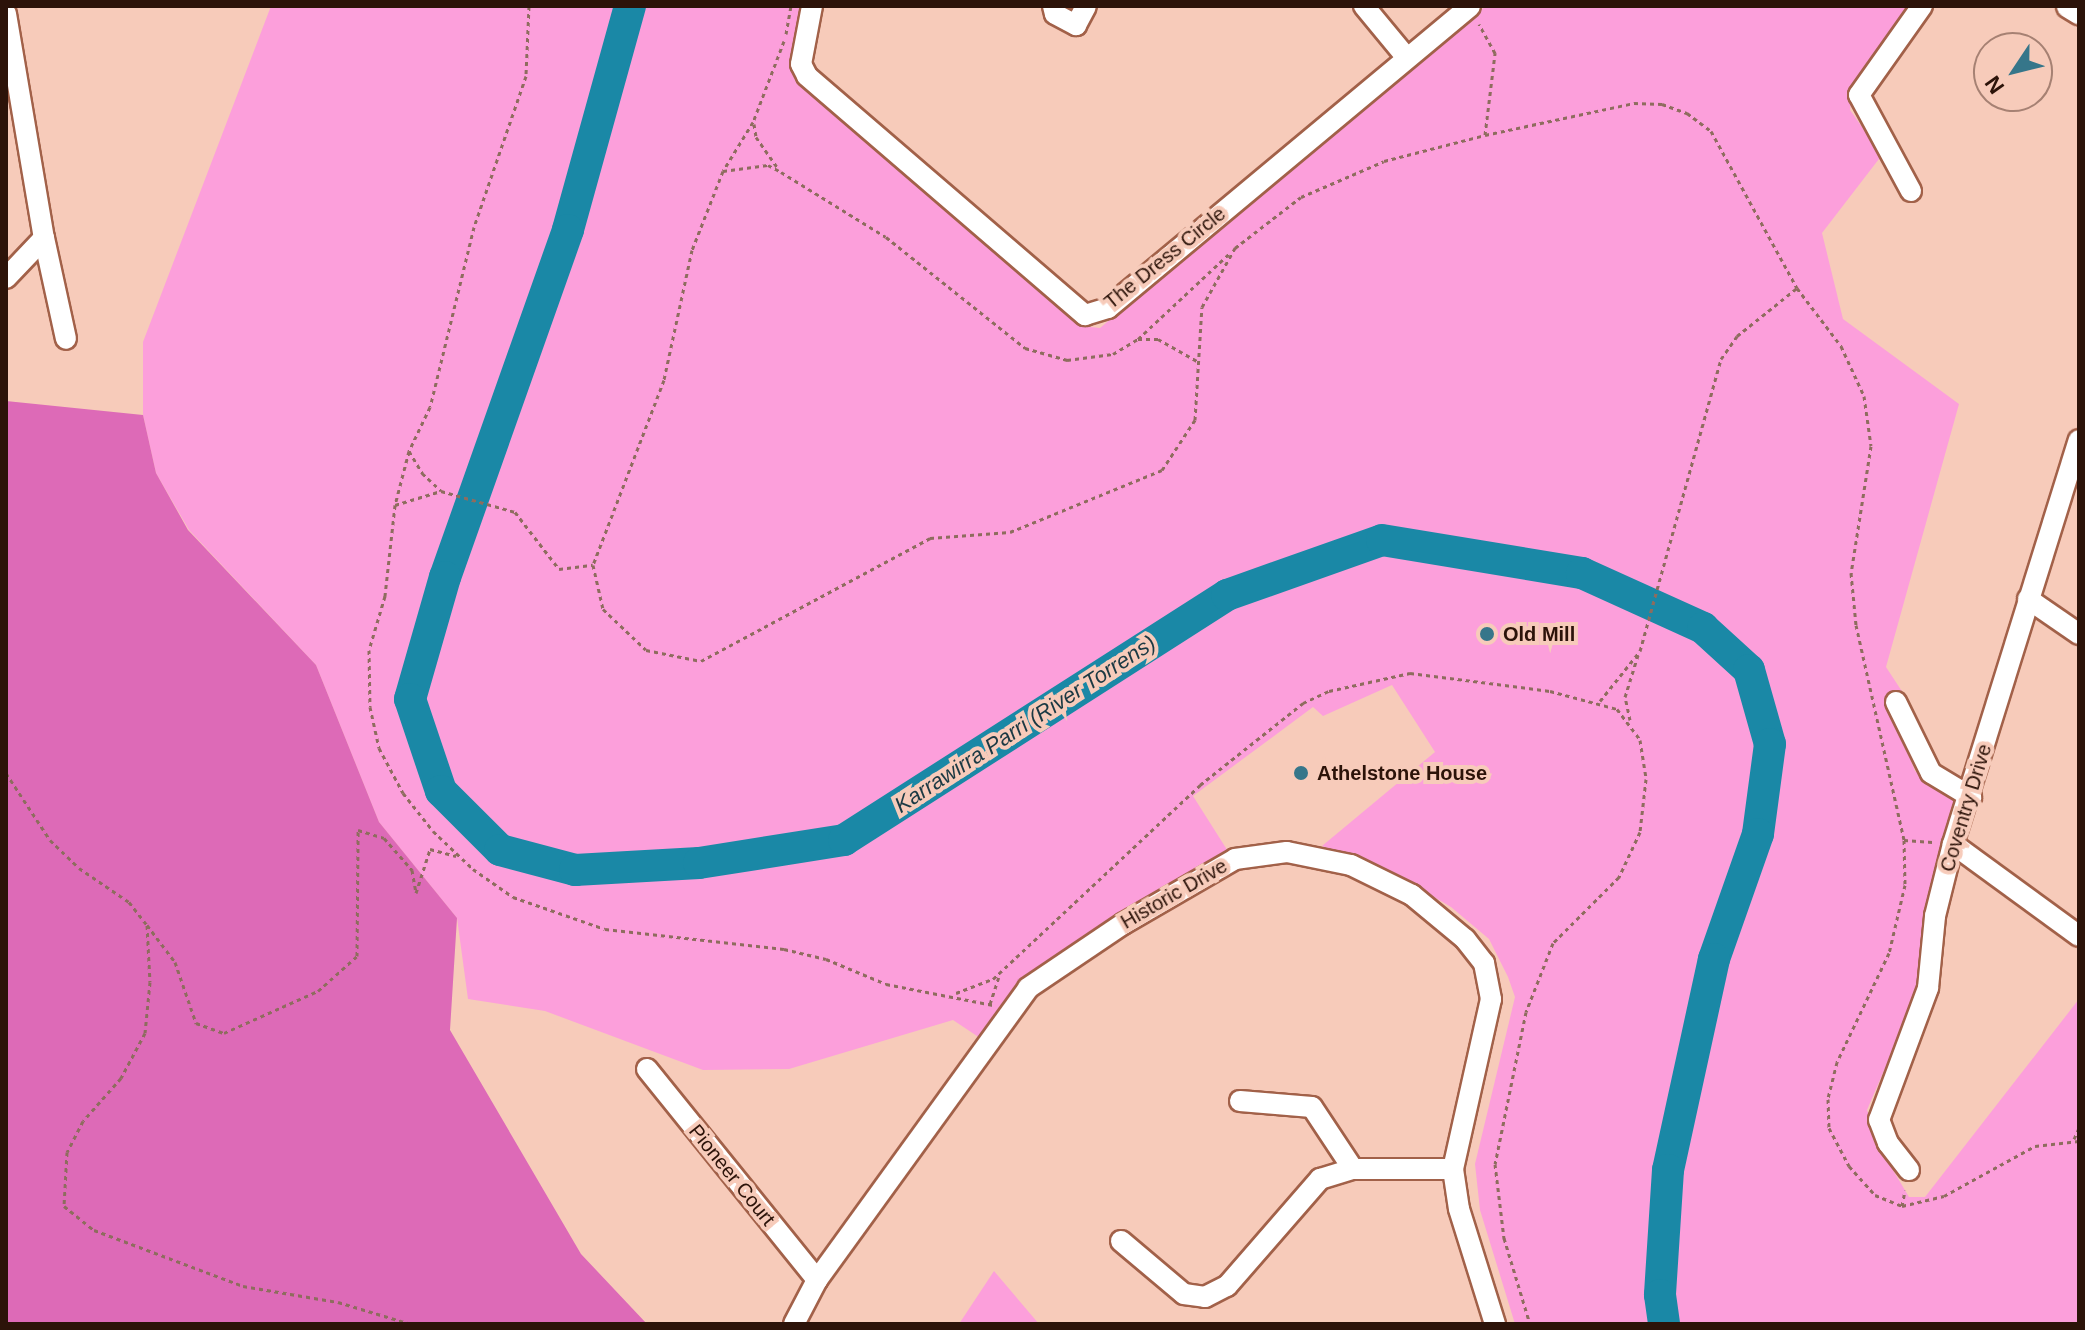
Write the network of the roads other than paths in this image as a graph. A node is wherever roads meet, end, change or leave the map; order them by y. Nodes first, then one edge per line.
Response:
1 (812, 6) edge
2 (1053, 6) edge
3 (1086, 6) edge
4 (1364, 6) edge
5 (1922, 6) edge
6 (2069, 6) edge
7 (1468, 7) edge
8 (2079, 12) edge
9 (6, 14) edge
10 (1407, 58) junction
11 (1911, 191) dead end
12 (44, 238) junction
13 (6, 278) edge
14 (66, 339) dead end
15 (2079, 440) edge
16 (2028, 599) junction
17 (2079, 634) edge
18 (1896, 702) dead end
19 (1971, 797) junction
20 (1953, 844) junction
21 (2079, 936) edge
22 (647, 1069) dead end
23 (1240, 1101) dead end
24 (1353, 1169) junction
25 (1453, 1169) junction
26 (1909, 1170) dead end
27 (1121, 1241) dead end
28 (817, 1280) junction
29 (794, 1324) edge
30 (1495, 1324) edge

1 - 10 street, The Dress Circle
2 - 3 street
4 - 10 street
5 - 11 street
6 - 8 street
7 - 10 street, The Dress Circle
9 - 12 street
12 - 13 street
12 - 14 street
15 - 16 street, Coventry Drive
16 - 17 street
16 - 19 street, Coventry Drive
18 - 19 street
19 - 20 street, Coventry Drive
20 - 21 street
20 - 26 street, Coventry Drive
22 - 28 street, Pioneer Court
23 - 24 street
24 - 25 street
24 - 27 street
25 - 28 street, Historic Drive
25 - 30 street, Historic Drive
28 - 29 street, Historic Drive

